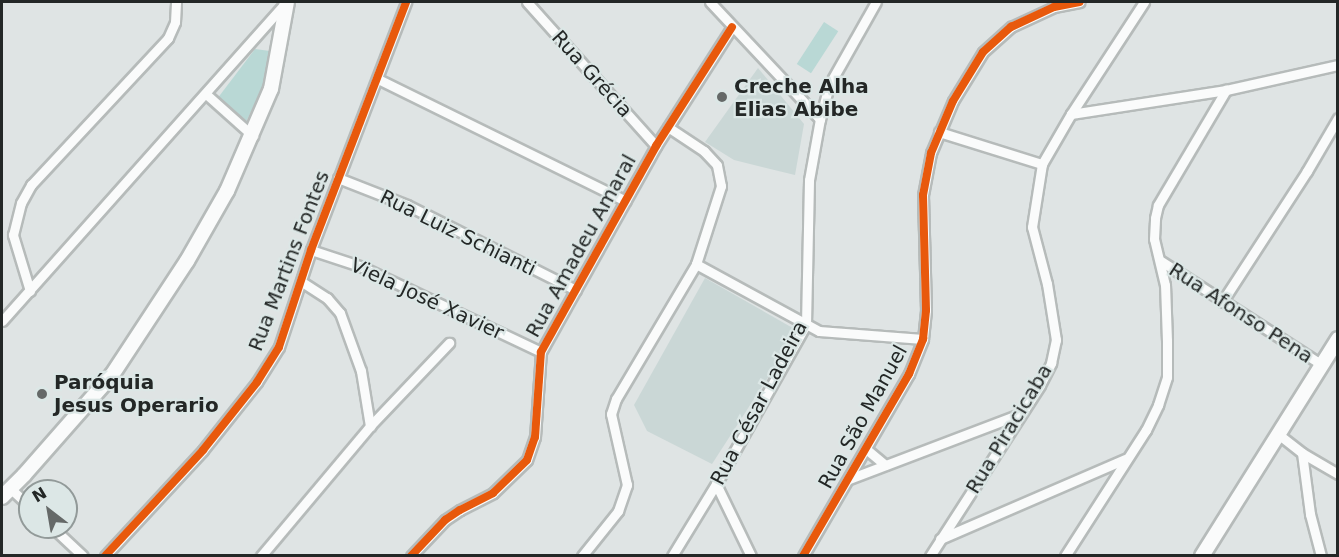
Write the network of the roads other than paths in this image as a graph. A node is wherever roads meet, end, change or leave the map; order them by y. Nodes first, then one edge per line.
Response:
1 (176, 2) edge
2 (287, 2) edge
3 (406, 2) edge
4 (527, 2) edge
5 (710, 2) edge
6 (876, 2) edge
7 (1080, 2) edge
8 (1144, 2) edge
9 (732, 27) junction
10 (1338, 65) edge
11 (378, 79) junction
12 (1226, 90) junction
13 (206, 94) junction
14 (1071, 114) junction
15 (1338, 118) edge
16 (820, 119) junction
17 (668, 127) junction
18 (939, 132) junction
19 (253, 136) junction
20 (656, 146) junction
21 (1042, 164) junction
22 (339, 178) junction
23 (626, 201) junction
24 (311, 250) junction
25 (1161, 261) junction
26 (696, 264) junction
27 (302, 282) junction
28 (576, 290) junction
29 (30, 291) junction
30 (1222, 302) junction
31 (2, 321) edge
32 (806, 324) junction
33 (923, 339) junction
34 (1338, 339) edge
35 (449, 344) dead end
36 (541, 352) junction
37 (1321, 364) junction
38 (1021, 414) junction
39 (370, 426) junction
40 (1278, 434) junction
41 (866, 449) junction
42 (1302, 453) junction
43 (1126, 459) junction
44 (885, 465) junction
45 (1338, 474) edge
46 (849, 479) junction
47 (716, 484) junction
48 (6, 493) edge
49 (65, 539) edge
50 (940, 539) junction
51 (1319, 551) edge
52 (83, 555) edge
53 (105, 555) edge
54 (261, 555) edge
55 (411, 555) edge
56 (582, 555) edge
57 (672, 555) edge
58 (751, 555) edge
59 (803, 555) edge
60 (930, 555) edge
61 (1065, 555) edge
62 (1202, 555) edge
63 (1311, 555) edge

1 - 29 street
2 - 13 street
2 - 19 main road
3 - 11 street, Rua Martins Fontes
4 - 20 street, Rua Grécia
5 - 9 street
6 - 16 street, Rua César Ladeira
7 - 18 street, Rua São Manuel
8 - 14 street, Rua Piracicaba
9 - 16 street
9 - 17 street, Rua Amadeu Amaral
10 - 12 street
11 - 22 street, Rua Martins Fontes
11 - 23 street
12 - 14 street
12 - 25 street
13 - 19 street
13 - 29 street
14 - 21 street, Rua Piracicaba
15 - 30 street
16 - 32 street, Rua César Ladeira
17 - 20 street, Rua Amadeu Amaral
17 - 26 street
18 - 21 street
18 - 33 street, Rua São Manuel
19 - 48 main road
20 - 23 street, Rua Amadeu Amaral
21 - 38 street, Rua Piracicaba
22 - 24 street, Rua Martins Fontes
22 - 28 street, Rua Luiz Schianti
23 - 28 street, Rua Amadeu Amaral
24 - 27 street, Rua Martins Fontes
24 - 36 street, Viela José Xavier
25 - 30 street, Rua Afonso Pena
25 - 43 street
26 - 32 street
26 - 56 street
27 - 39 street
27 - 53 street, Rua Martins Fontes
28 - 36 street, Rua Amadeu Amaral
29 - 31 street
30 - 37 street, Rua Afonso Pena
32 - 33 street
32 - 47 street, Rua César Ladeira
33 - 41 street, Rua São Manuel
34 - 37 main road
35 - 39 street
36 - 55 street, Rua Amadeu Amaral
37 - 40 main road
38 - 44 street
38 - 50 street, Rua Piracicaba
39 - 54 street
40 - 42 street
40 - 62 main road
41 - 44 street
41 - 46 street, Rua São Manuel
42 - 45 street
42 - 51 street
43 - 50 street
43 - 61 street
44 - 46 street
46 - 59 street, Rua São Manuel
47 - 57 street, Rua César Ladeira
47 - 58 street
49 - 52 street
50 - 60 street, Rua Piracicaba
51 - 63 street

